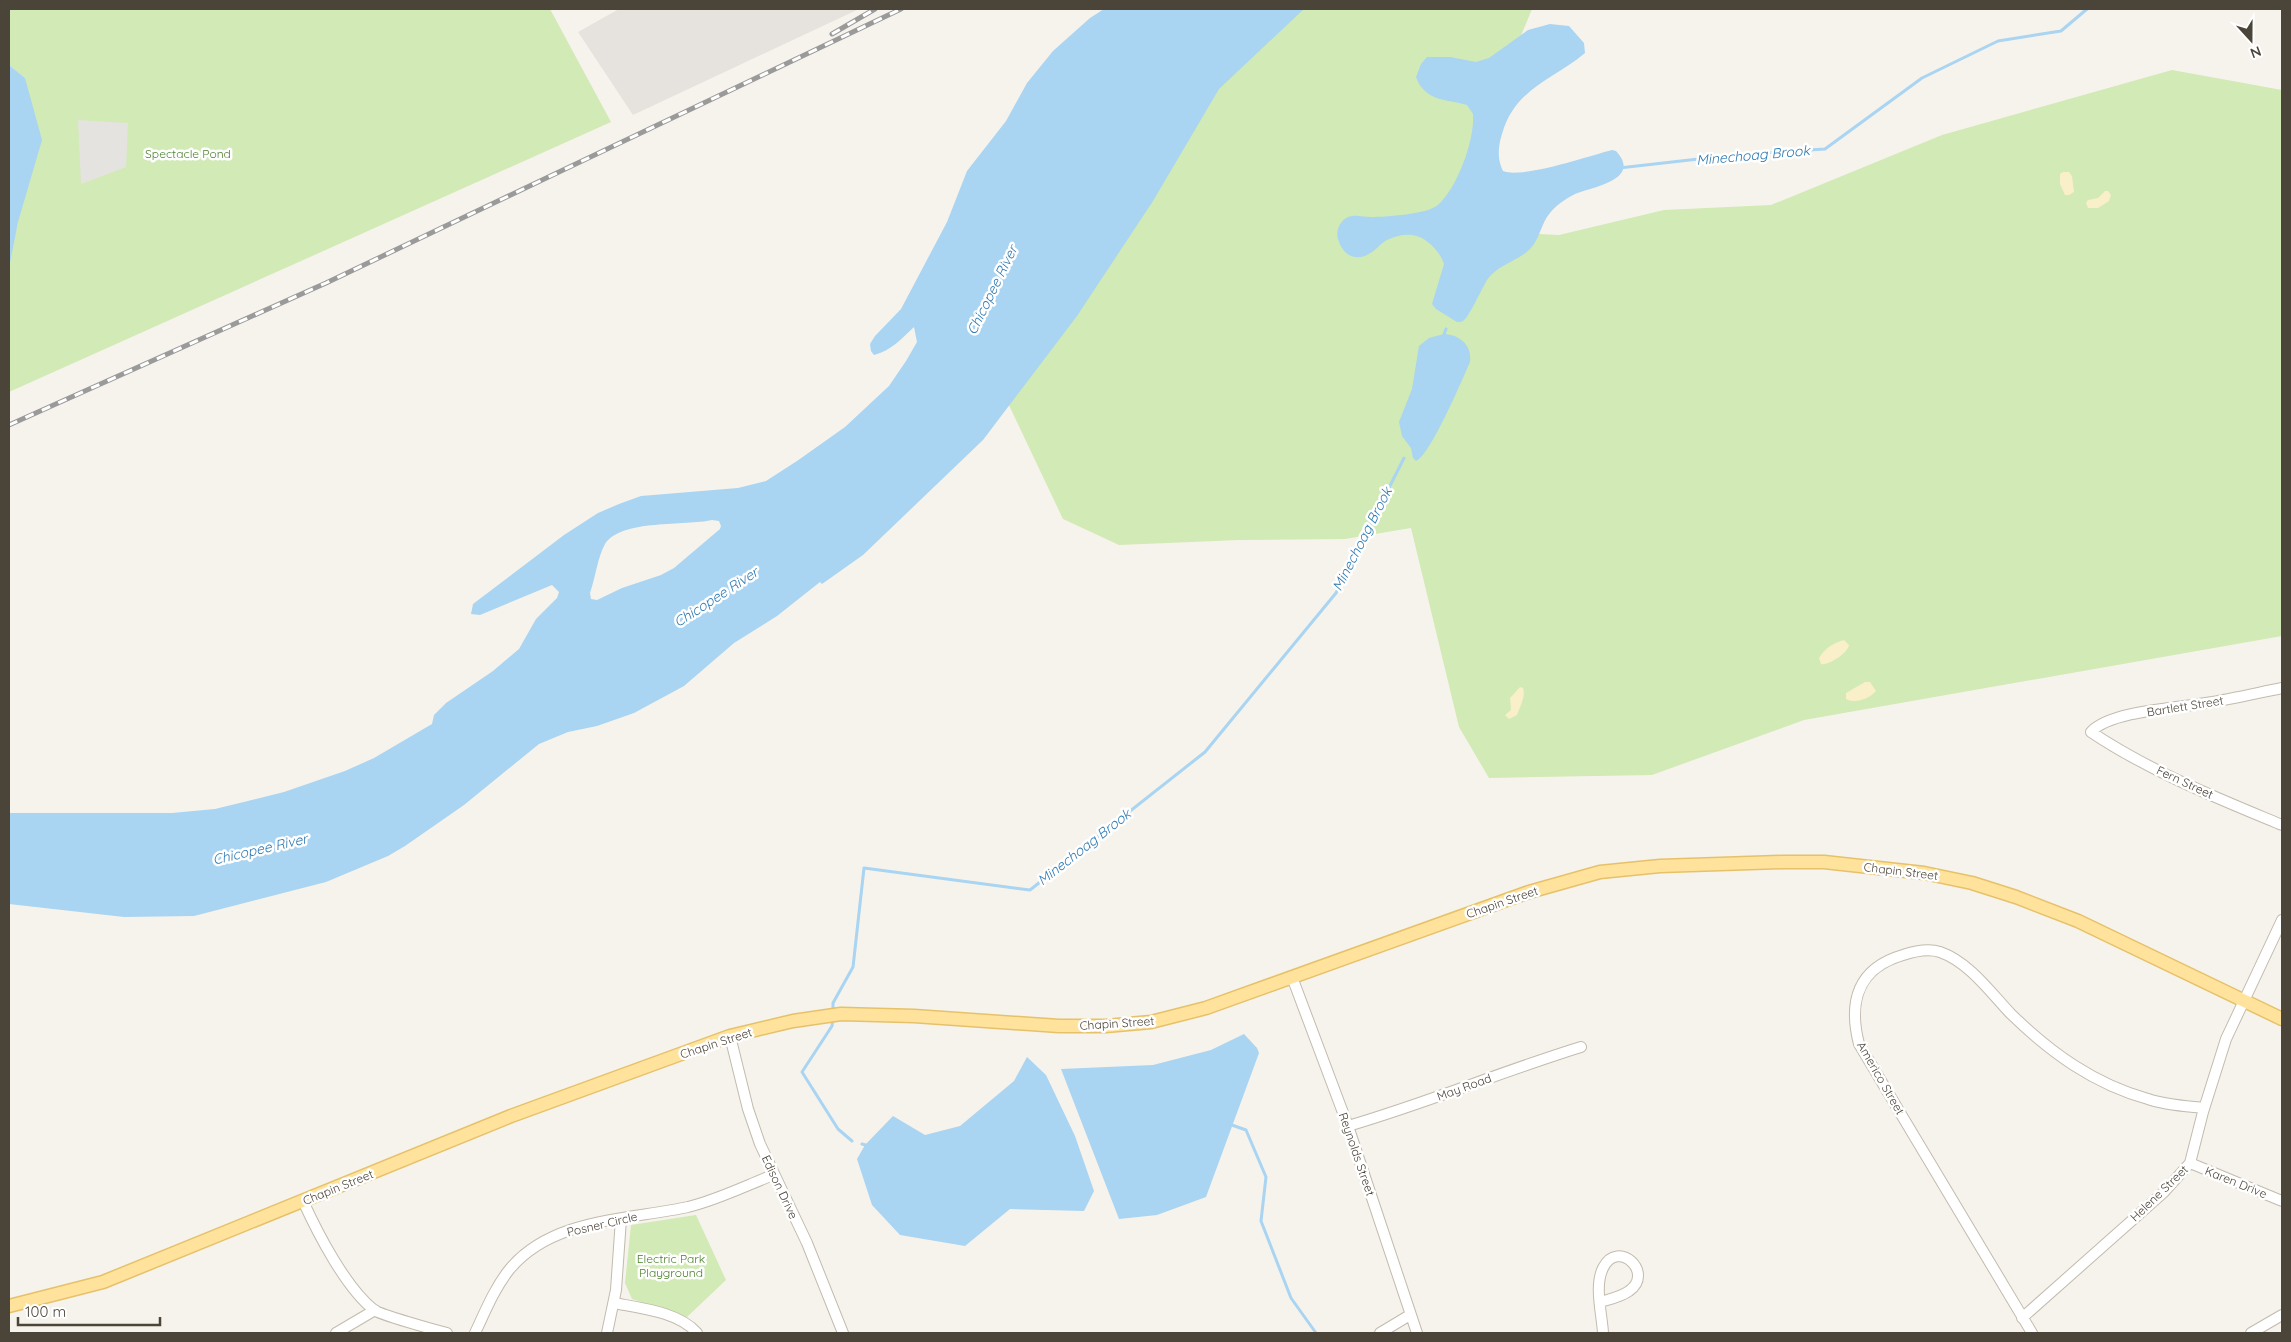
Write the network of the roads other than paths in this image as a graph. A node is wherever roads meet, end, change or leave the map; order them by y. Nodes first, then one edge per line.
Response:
1 (2282, 688) edge
2 (2091, 732) joint
3 (2282, 825) edge
4 (2282, 920) edge
5 (1292, 977) junction
6 (2244, 1001) junction
7 (2282, 1019) edge
8 (730, 1036) junction
9 (1581, 1047) dead end
10 (2204, 1108) junction
11 (1348, 1126) junction
12 (2190, 1163) junction
13 (773, 1175) junction
14 (303, 1201) junction
15 (2282, 1201) edge
16 (621, 1218) junction
17 (1600, 1302) junction
18 (614, 1303) junction
19 (9, 1306) edge
20 (375, 1310) junction
21 (1410, 1315) junction
22 (2282, 1315) edge
23 (2022, 1318) junction
24 (336, 1333) edge
25 (447, 1333) edge
26 (475, 1333) edge
27 (607, 1333) edge
28 (696, 1333) edge
29 (843, 1333) edge
30 (1380, 1333) edge
31 (1417, 1333) edge
32 (1603, 1333) edge
33 (2032, 1333) edge
34 (2251, 1333) edge

1 - 2 street, Bartlett Street
2 - 3 street, Fern Street
4 - 6 street, Helene Street
5 - 6 main road, Chapin Street
5 - 8 main road, Chapin Street
5 - 11 street, Reynolds Street
6 - 7 main road, Chapin Street
6 - 10 street, Helene Street
8 - 13 street, Edison Drive
8 - 14 main road, Chapin Street
9 - 11 street, May Road
10 - 12 street, Helene Street
10 - 23 street, Americo Street
11 - 21 street, Reynolds Street
12 - 15 street, Karen Drive
12 - 23 street, Helene Street
13 - 16 street, Posner Circle
13 - 29 street, Edison Drive
14 - 19 main road, Chapin Street
14 - 20 street
16 - 18 street
16 - 26 street, Posner Circle
17 - 17 street
17 - 32 street
18 - 27 street
18 - 28 street
20 - 24 street
20 - 25 street
21 - 30 street
21 - 31 street, Reynolds Street
22 - 34 street
23 - 33 street, Americo Street

